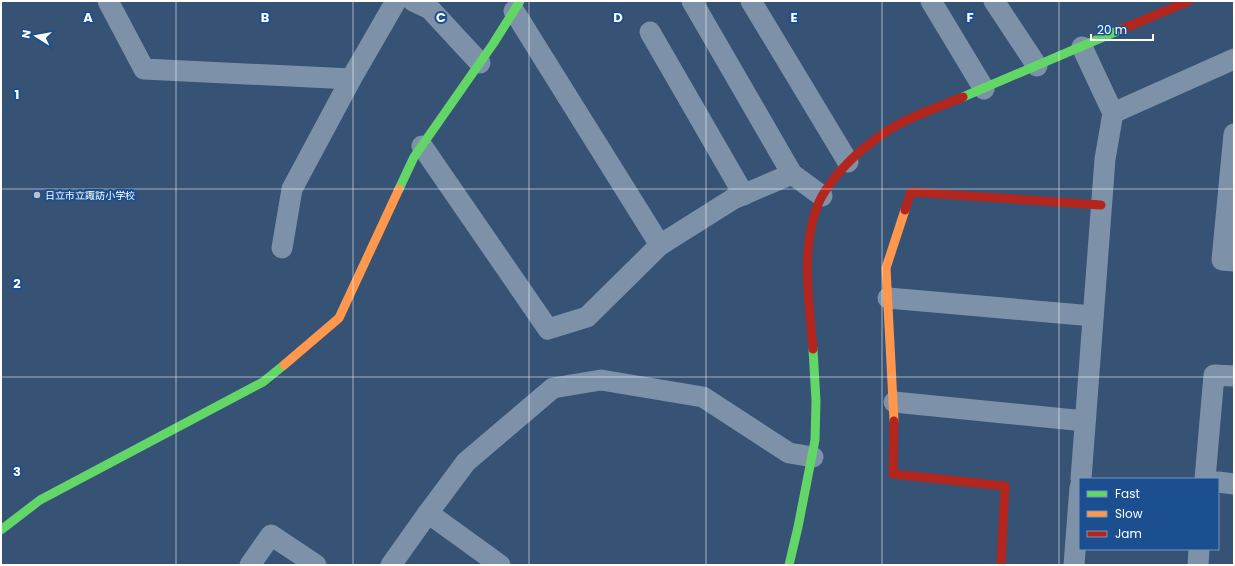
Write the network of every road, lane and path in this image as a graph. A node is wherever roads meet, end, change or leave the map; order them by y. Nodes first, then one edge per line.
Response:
1 (108, 1) edge
2 (396, 1) edge
3 (413, 1) edge
4 (692, 1) edge
5 (751, 1) edge
6 (931, 1) edge
7 (994, 1) edge
8 (1189, 1) edge
9 (517, 6) edge
10 (650, 32) dead end
11 (1082, 47) junction
12 (1234, 59) edge
13 (480, 63) junction
14 (1037, 66) junction
15 (351, 79) junction
16 (984, 89) junction
17 (1113, 113) junction
18 (422, 146) junction
19 (1233, 147) edge
20 (848, 162) junction
21 (792, 174) junction
22 (744, 194) junction
23 (822, 196) junction
24 (1101, 205) junction
25 (660, 245) junction
26 (282, 248) dead end
27 (1234, 261) edge
28 (888, 298) junction
29 (1093, 316) junction
30 (1234, 376) edge
31 (894, 402) junction
32 (1085, 421) junction
33 (813, 457) junction
34 (1081, 478) edge
35 (1205, 478) edge
36 (1219, 482) edge
37 (1234, 484) edge
38 (1079, 501) edge
39 (428, 513) junction
40 (1, 530) edge
41 (1199, 550) edge
42 (250, 565) edge
43 (316, 565) edge
44 (391, 565) edge
45 (500, 565) edge
46 (789, 565) edge
47 (1001, 565) edge
48 (1074, 565) edge
49 (1198, 565) edge

1 - 15 street
2 - 15 street
3 - 13 street
4 - 21 street
5 - 20 street
6 - 16 street
7 - 14 street
8 - 11 street
9 - 13 street
9 - 25 street
10 - 22 street
11 - 14 street
11 - 17 street
12 - 17 street
13 - 18 street
14 - 16 street
15 - 26 street
16 - 20 street
17 - 24 street
18 - 25 street
18 - 40 street
19 - 27 street
20 - 23 street
21 - 22 street
21 - 23 street
22 - 25 street
23 - 33 street
24 - 28 street
24 - 29 street
28 - 29 street
28 - 31 street
29 - 32 street
30 - 35 street
31 - 32 street
31 - 47 street
32 - 34 street
33 - 39 street
33 - 46 street
36 - 37 street
38 - 48 street
39 - 44 street
39 - 45 street
41 - 49 street
42 - 43 street

